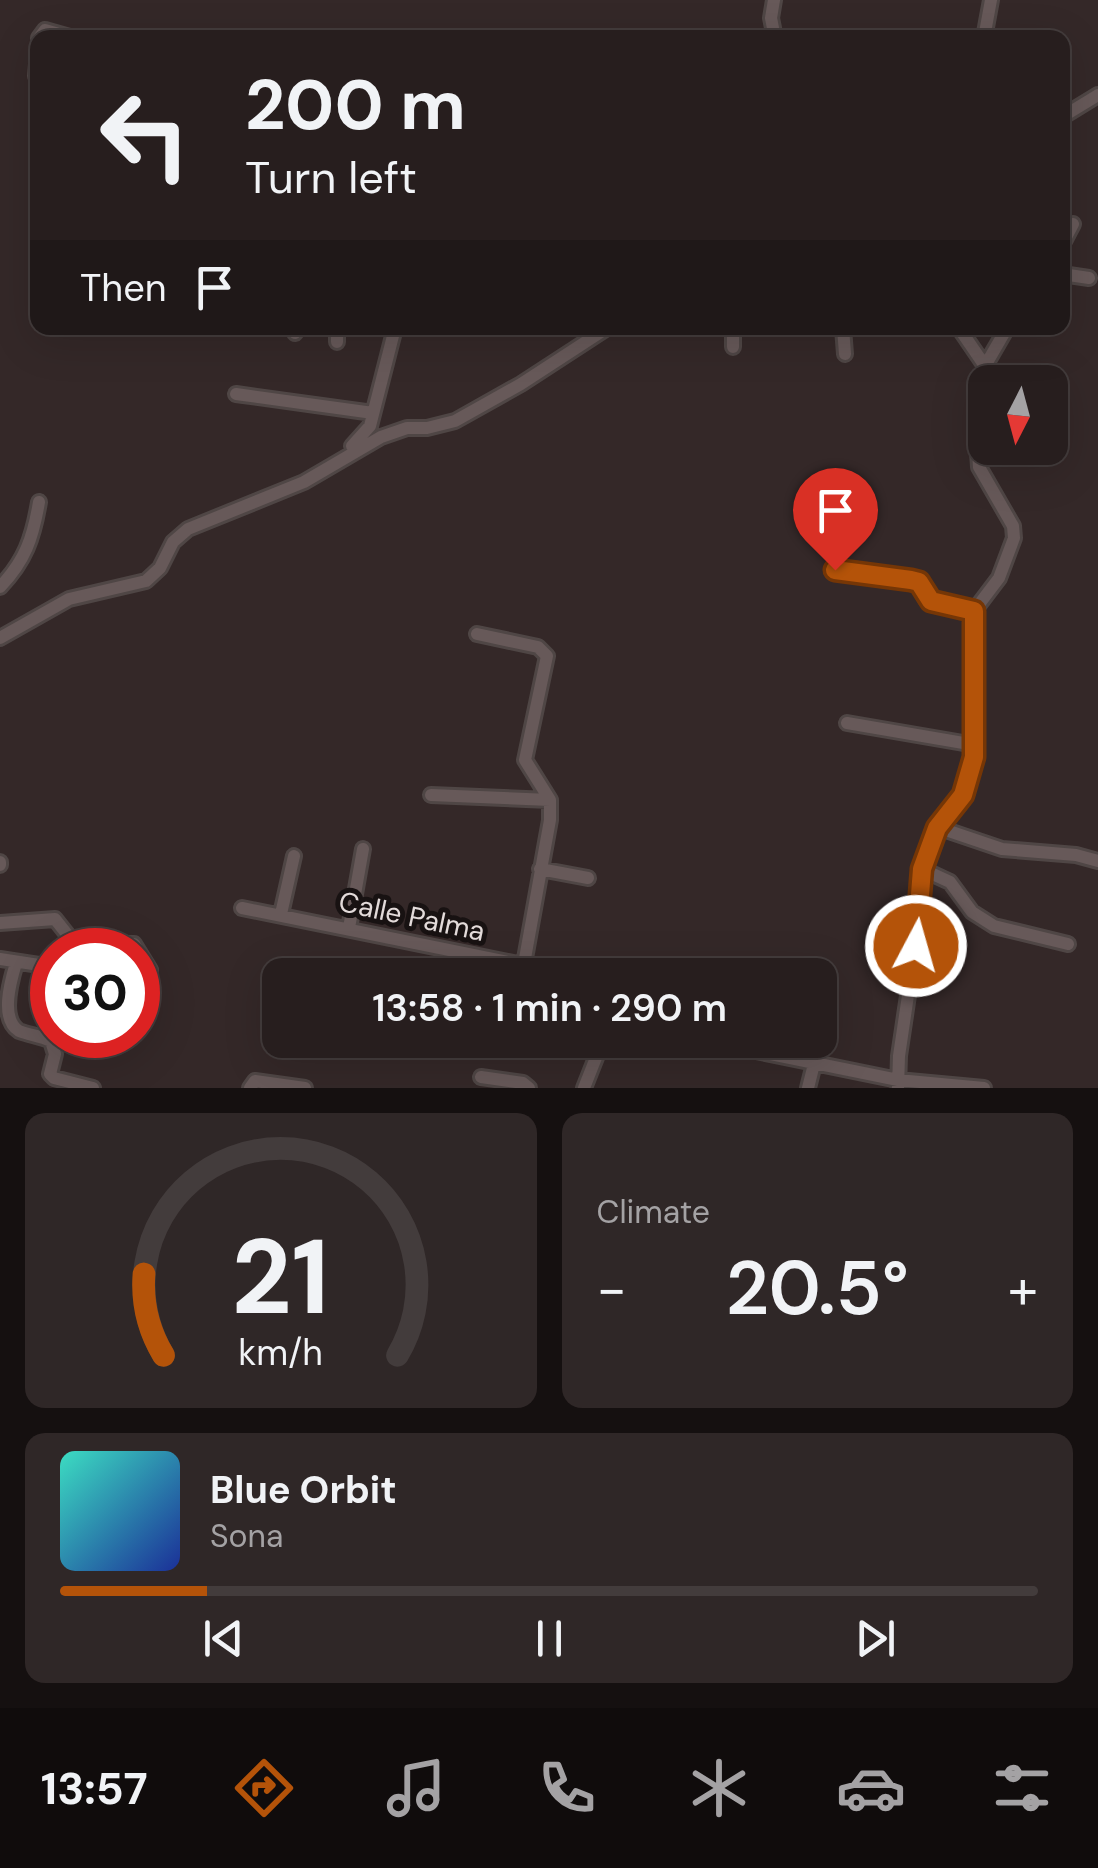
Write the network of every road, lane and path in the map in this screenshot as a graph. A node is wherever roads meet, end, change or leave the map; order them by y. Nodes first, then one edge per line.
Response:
1 (774, 0) edge
2 (991, 0) edge
3 (774, 30) edge
4 (985, 30) edge
5 (1098, 94) edge
6 (1070, 112) edge
7 (1074, 224) dead end
8 (1070, 231) edge
9 (1070, 275) edge
10 (1089, 278) dead end
11 (393, 335) edge
12 (596, 335) edge
13 (733, 335) edge
14 (844, 335) edge
15 (965, 335) edge
16 (1003, 335) edge
17 (733, 347) dead end
18 (845, 354) dead end
19 (984, 365) edge
20 (986, 365) edge
21 (236, 394) dead end
22 (373, 413) junction
23 (350, 453) junction
24 (979, 465) edge
25 (38, 502) dead end
26 (835, 570) dead end
27 (0, 588) edge
28 (974, 611) junction
29 (477, 634) dead end
30 (0, 638) edge
31 (847, 723) dead end
32 (975, 745) junction
33 (431, 796) dead end
34 (550, 800) junction
35 (937, 828) junction
36 (363, 849) dead end
37 (294, 856) dead end
38 (1098, 861) edge
39 (922, 869) junction
40 (540, 870) junction
41 (588, 878) dead end
42 (242, 908) dead end
43 (281, 914) junction
44 (0, 922) edge
45 (62, 928) edge
46 (349, 928) junction
47 (1068, 944) dead end
48 (495, 958) edge
49 (525, 958) edge
50 (0, 959) edge
51 (16, 963) junction
52 (30, 965) edge
53 (596, 1058) edge
54 (787, 1058) edge
55 (814, 1064) junction
56 (481, 1077) dead end
57 (898, 1084) edge
58 (93, 1088) edge
59 (250, 1088) edge
60 (305, 1088) edge
61 (529, 1088) edge
62 (584, 1088) edge
63 (808, 1088) edge
64 (984, 1088) edge

1 - 3 street
2 - 4 street
5 - 6 street
7 - 8 street
9 - 10 street
11 - 22 street
12 - 23 street
13 - 17 street
14 - 18 street
15 - 19 street
16 - 20 street
21 - 22 street
22 - 23 street
23 - 30 street
24 - 28 street
25 - 27 street
26 - 28 street
28 - 32 street
29 - 34 street
31 - 32 street
32 - 35 street
33 - 34 street
34 - 40 street
35 - 38 street
35 - 39 street
36 - 46 street
37 - 43 street
39 - 47 street
39 - 57 street
40 - 41 street
40 - 49 street
42 - 43 street, Calle Palma
43 - 46 street, Calle Palma
44 - 45 street
46 - 48 street, Calle Palma
50 - 51 street
51 - 52 street
51 - 58 street
53 - 62 street
54 - 55 street
55 - 57 street
55 - 63 street
56 - 61 street
57 - 64 street
59 - 60 street

